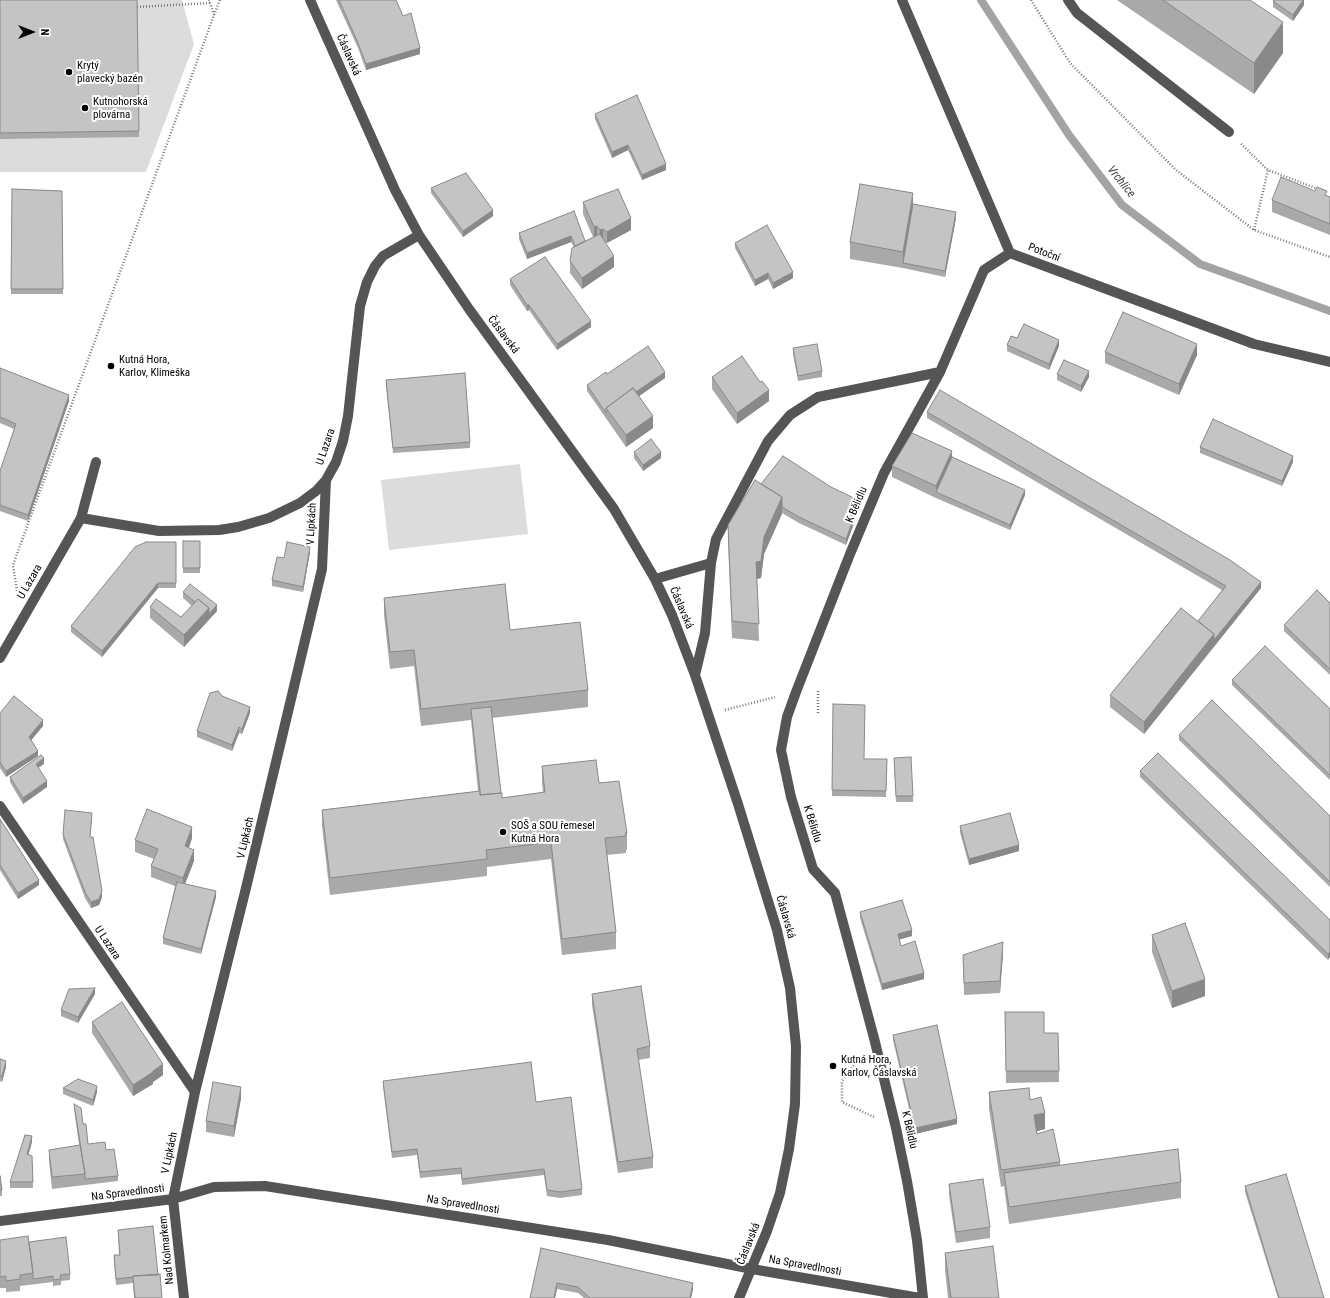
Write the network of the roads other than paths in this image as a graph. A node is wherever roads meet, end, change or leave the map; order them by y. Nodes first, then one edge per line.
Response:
1 (310, 0) edge
2 (902, 0) edge
3 (1068, 0) edge
4 (1229, 132) road end
5 (419, 235) junction
6 (1010, 253) junction
7 (1330, 362) edge
8 (940, 372) junction
9 (96, 462) dead end
10 (326, 480) junction
11 (81, 518) junction
12 (711, 563) junction
13 (654, 579) junction
14 (0, 658) edge
15 (695, 676) junction
16 (0, 806) edge
17 (195, 1092) junction
18 (173, 1200) junction
19 (0, 1221) edge
20 (752, 1269) junction
21 (184, 1298) edge
22 (738, 1298) edge
23 (922, 1298) edge

1 - 5 street, Čáslavská
2 - 6 street
3 - 4 street
5 - 10 street, U Lazara
5 - 13 street, Čáslavská
6 - 7 street, Potoční
6 - 8 street, K Bělidlu
8 - 12 street
8 - 23 street, K Bělidlu
9 - 11 street, U Lazara
10 - 11 street, U Lazara
10 - 17 street, V Lipkách
11 - 14 street, U Lazara
12 - 13 street
12 - 15 street
13 - 15 street, Čáslavská
15 - 20 street, Čáslavská
16 - 17 street, U Lazara
17 - 18 street, V Lipkách
18 - 19 street, Na Spravedlnosti
18 - 20 street, Na Spravedlnosti
18 - 21 street, Nad Kolmarkem
20 - 22 street, Čáslavská
20 - 23 street, Na Spravedlnosti

